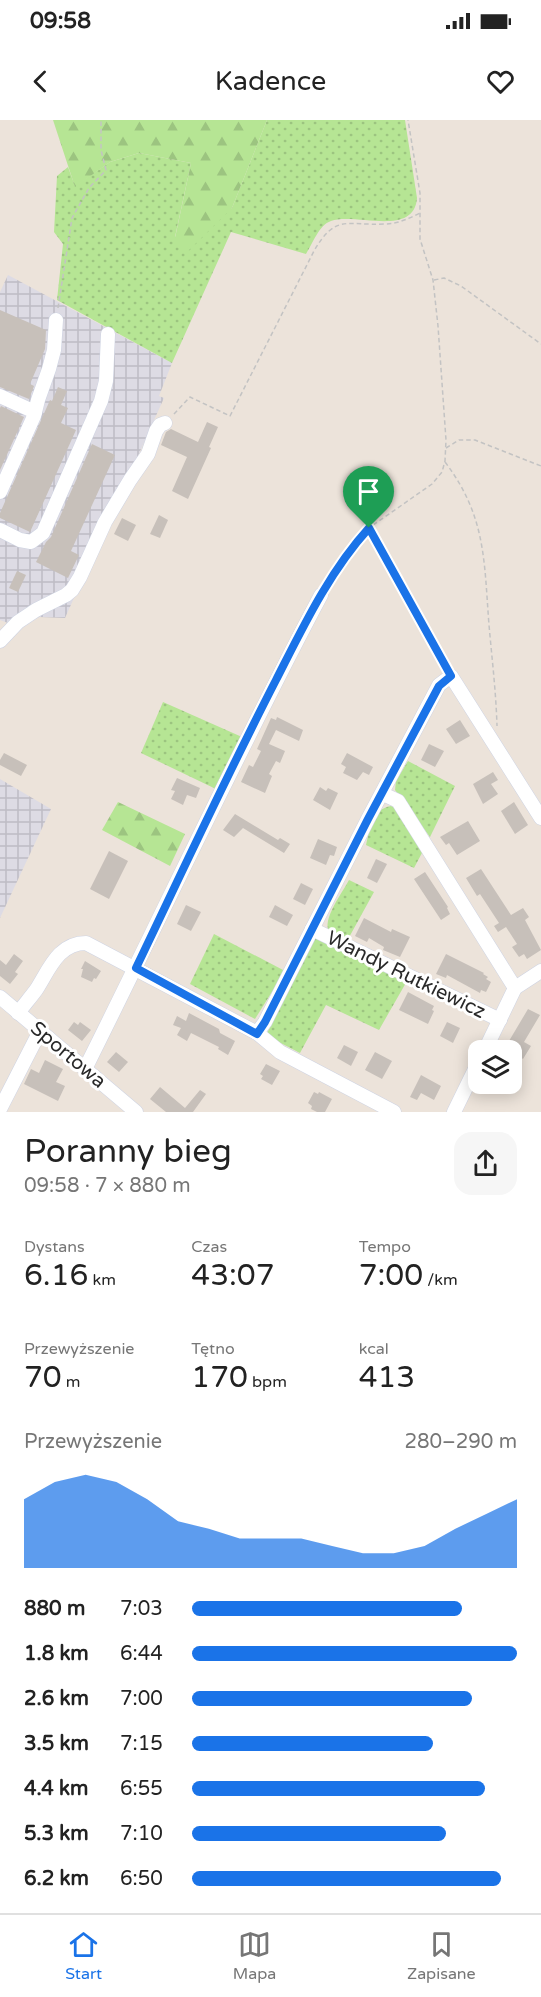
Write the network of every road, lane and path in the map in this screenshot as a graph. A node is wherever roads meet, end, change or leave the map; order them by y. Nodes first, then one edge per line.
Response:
1 (101, 120) edge
2 (408, 120) edge
3 (420, 212) junction
4 (433, 280) junction
5 (56, 320) joint
6 (108, 334) dead end
7 (541, 344) edge
8 (1, 398) edge
9 (35, 412) junction
10 (165, 423) joint
11 (446, 448) junction
12 (445, 461) junction
13 (541, 466) edge
14 (0, 492) edge
15 (369, 528) junction
16 (0, 530) edge
17 (321, 595) joint
18 (0, 641) edge
19 (451, 676) junction
20 (497, 728) dead end
21 (382, 794) junction
22 (541, 818) edge
23 (312, 930) junction
24 (136, 968) junction
25 (541, 971) edge
26 (515, 988) junction
27 (0, 997) edge
28 (18, 1013) junction
29 (500, 1020) junction
30 (40, 1031) junction
31 (257, 1034) junction
32 (490, 1040) edge
33 (85, 1069) junction
34 (468, 1083) edge
35 (0, 1108) edge
36 (136, 1112) edge
37 (394, 1112) edge
38 (454, 1112) edge

1 - 5 path
2 - 3 path
3 - 4 path
3 - 10 path
4 - 7 path
4 - 11 path
5 - 9 street
6 - 16 street
8 - 9 street
9 - 14 street
10 - 18 street
11 - 12 path
11 - 13 path
12 - 15 path
12 - 20 path
15 - 17 path
15 - 19 path
17 - 24 street
19 - 21 street
19 - 22 street
21 - 23 street
21 - 26 street
23 - 29 street, Wandy Rutkiewicz
23 - 31 street
24 - 28 street
24 - 31 street
24 - 33 street
25 - 26 street
26 - 29 street
27 - 28 street, Sportowa
28 - 30 street, Sportowa
29 - 32 street
30 - 33 street, Sportowa
30 - 35 street
31 - 37 street
33 - 36 street, Sportowa
34 - 38 street

